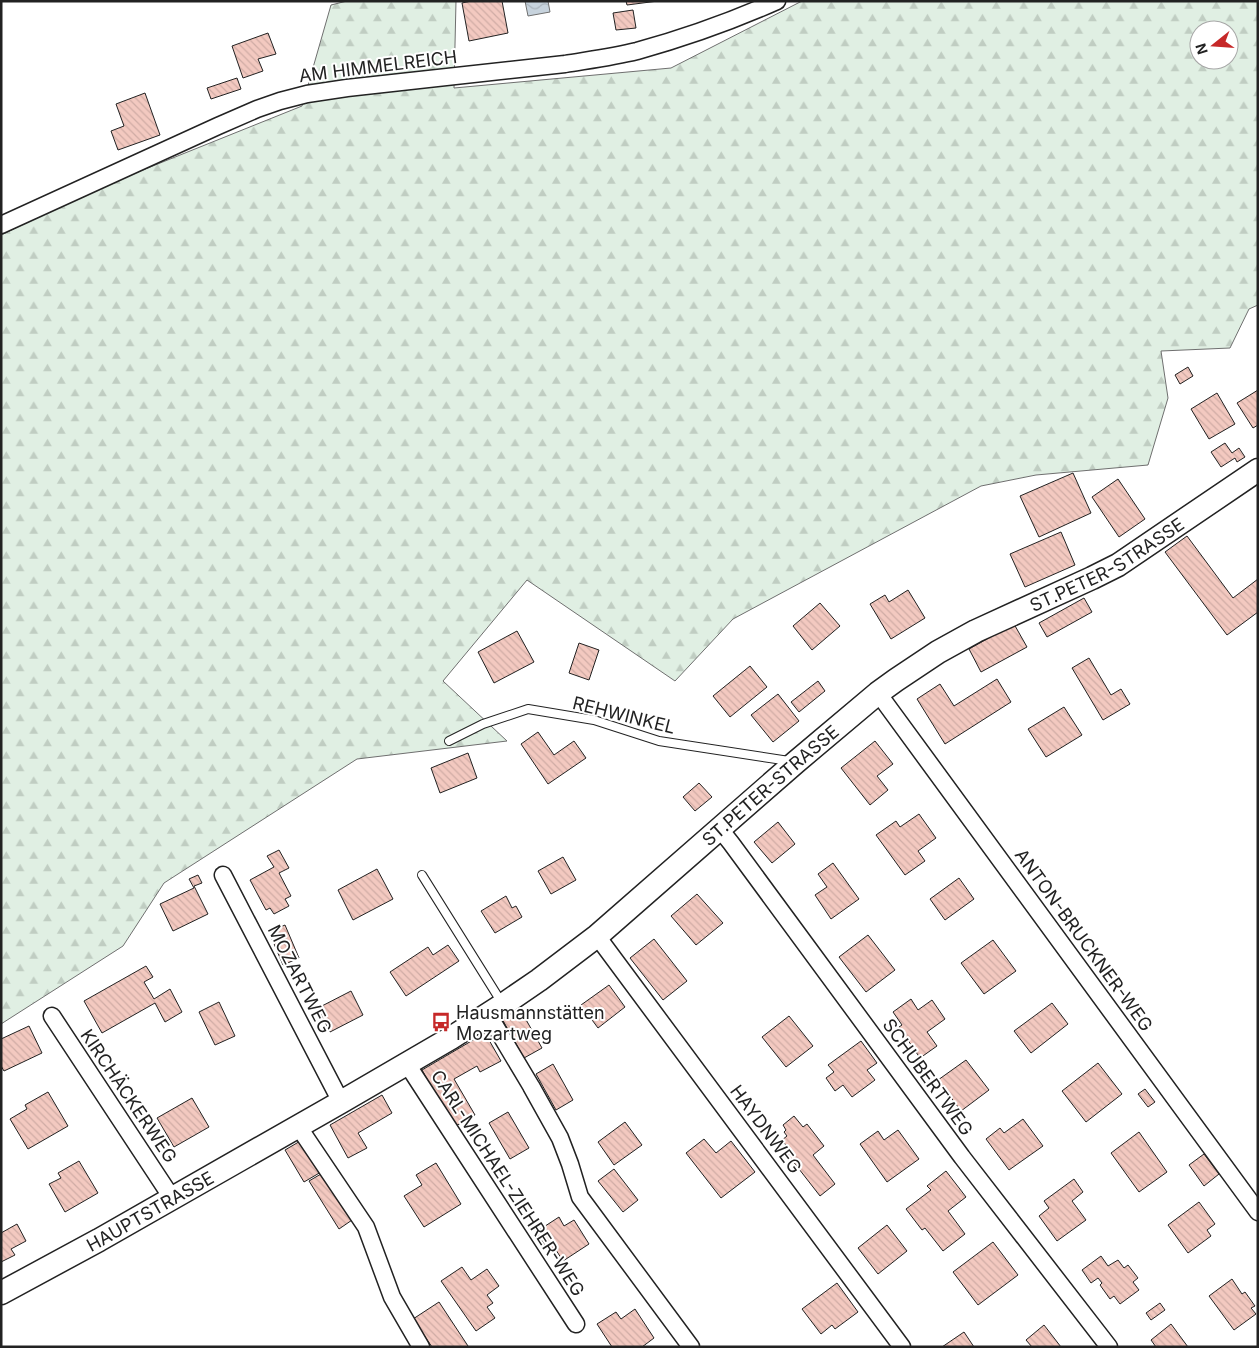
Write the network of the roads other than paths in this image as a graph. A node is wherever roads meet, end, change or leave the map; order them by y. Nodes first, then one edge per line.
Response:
1 (777, 1) edge
2 (1, 225) edge
3 (1258, 470) edge
4 (878, 692) junction
5 (449, 740) dead end
6 (796, 762) junction
7 (719, 828) junction
8 (223, 875) dead end
9 (422, 875) dead end
10 (597, 936) junction
11 (496, 1009) junction
12 (52, 1016) dead end
13 (407, 1064) junction
14 (341, 1102) junction
15 (298, 1126) junction
16 (172, 1198) junction
17 (1258, 1212) edge
18 (1, 1293) edge
19 (576, 1324) dead end
20 (421, 1347) edge
21 (691, 1347) edge
22 (902, 1347) edge
23 (1109, 1347) edge

1 - 2 street, AM HIMMELREICH
3 - 4 main road, ST.PETER-STRASSE
4 - 6 main road, ST.PETER-STRASSE
4 - 17 street, ANTON-BRUCKNER-WEG
5 - 6 lane, REHWINKEL
6 - 7 main road, ST.PETER-STRASSE
7 - 10 main road, ST.PETER-STRASSE
7 - 23 street, SCHUBERTWEG
8 - 14 street, MOZARTWEG
9 - 11 lane
10 - 11 main road, ST.PETER-STRASSE
10 - 22 street, HAYDNWEG
11 - 13 main road, ST.PETER-STRASSE
11 - 21 street
12 - 16 street, KIRCHÄCKERWEG
13 - 14 main road, ST.PETER-STRASSE
13 - 19 street, CARL-MICHAEL-ZIEHRER-WEG
14 - 15 main road, ST.PETER-STRASSE
15 - 16 main road, HAUPTSTRASSE
15 - 20 street
16 - 18 main road, HAUPTSTRASSE

